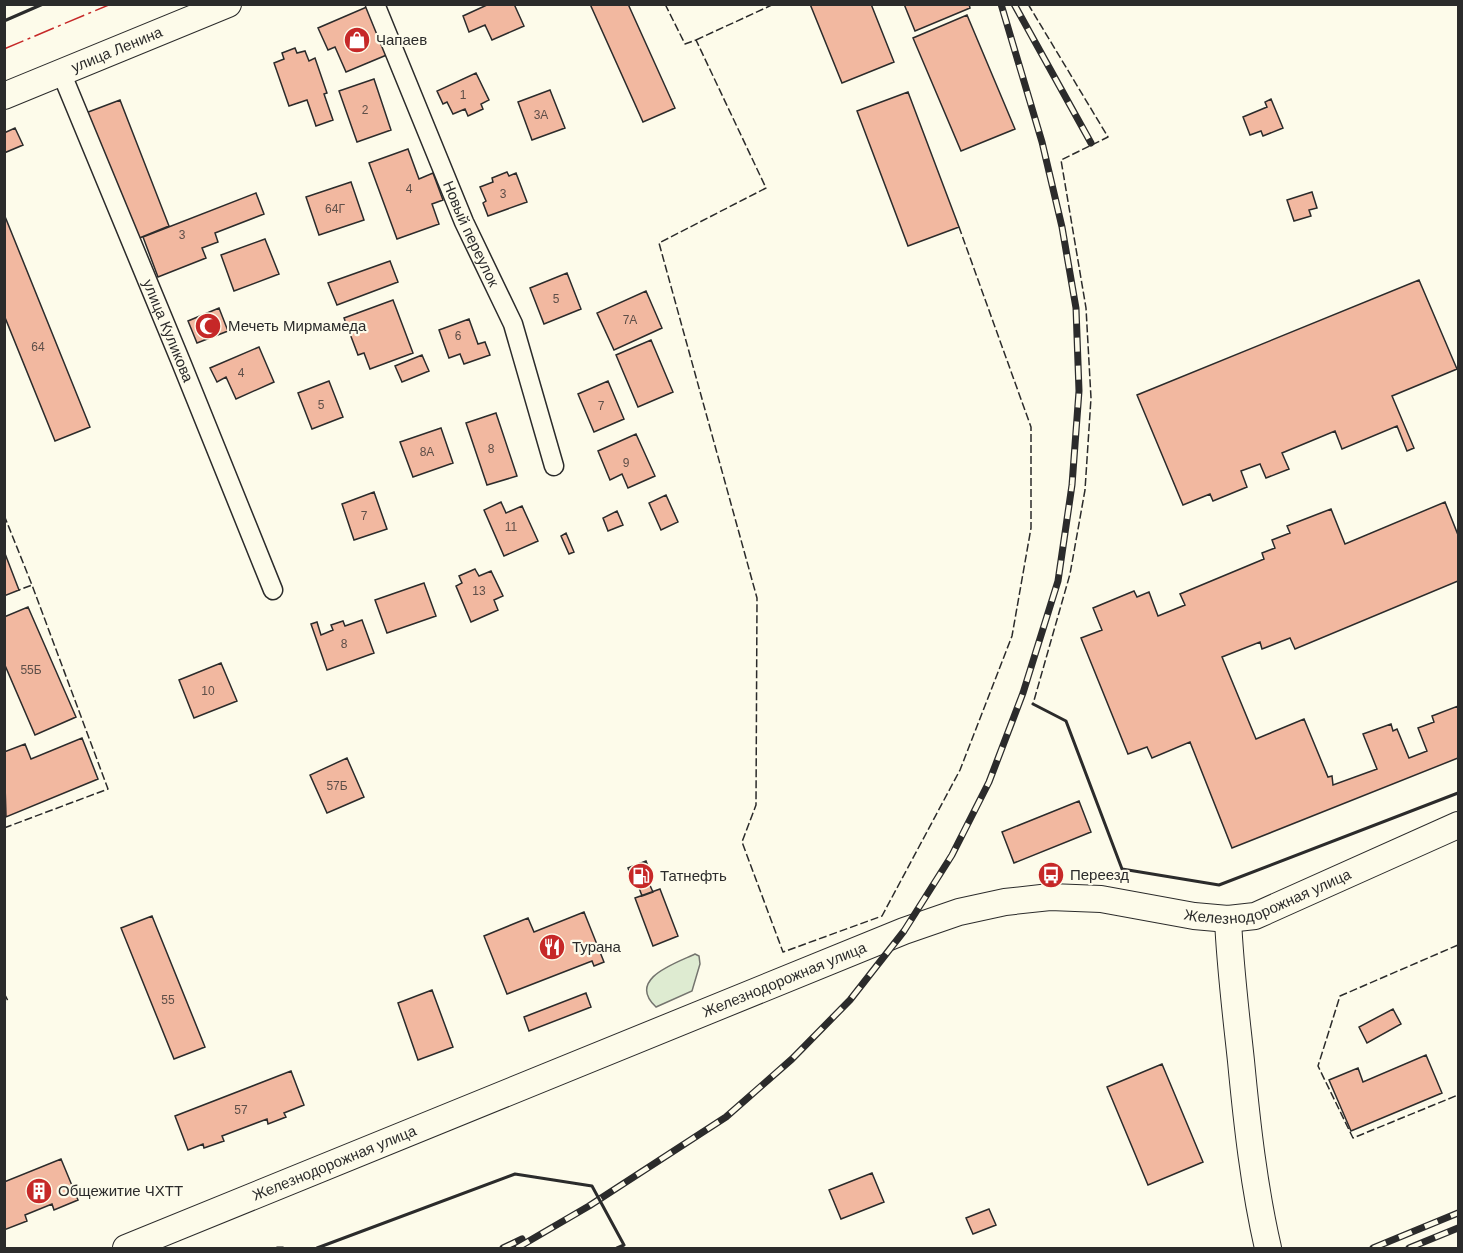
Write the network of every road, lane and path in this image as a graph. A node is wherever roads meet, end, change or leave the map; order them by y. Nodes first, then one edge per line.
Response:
1 (228, 4) edge
2 (375, 4) edge
3 (61, 72) junction
4 (4, 96) edge
5 (554, 466) dead end
6 (273, 590) dead end
7 (1458, 825) edge
8 (1228, 919) junction
9 (126, 1248) edge
10 (1268, 1248) edge

1 - 3 main road, улица Ленина
2 - 5 street, Новый переулок
3 - 4 main road, улица Ленина
3 - 6 street, улица Куликова
7 - 8 main road, Железнодорожная улица
8 - 9 main road, Железнодорожная улица
8 - 10 main road

